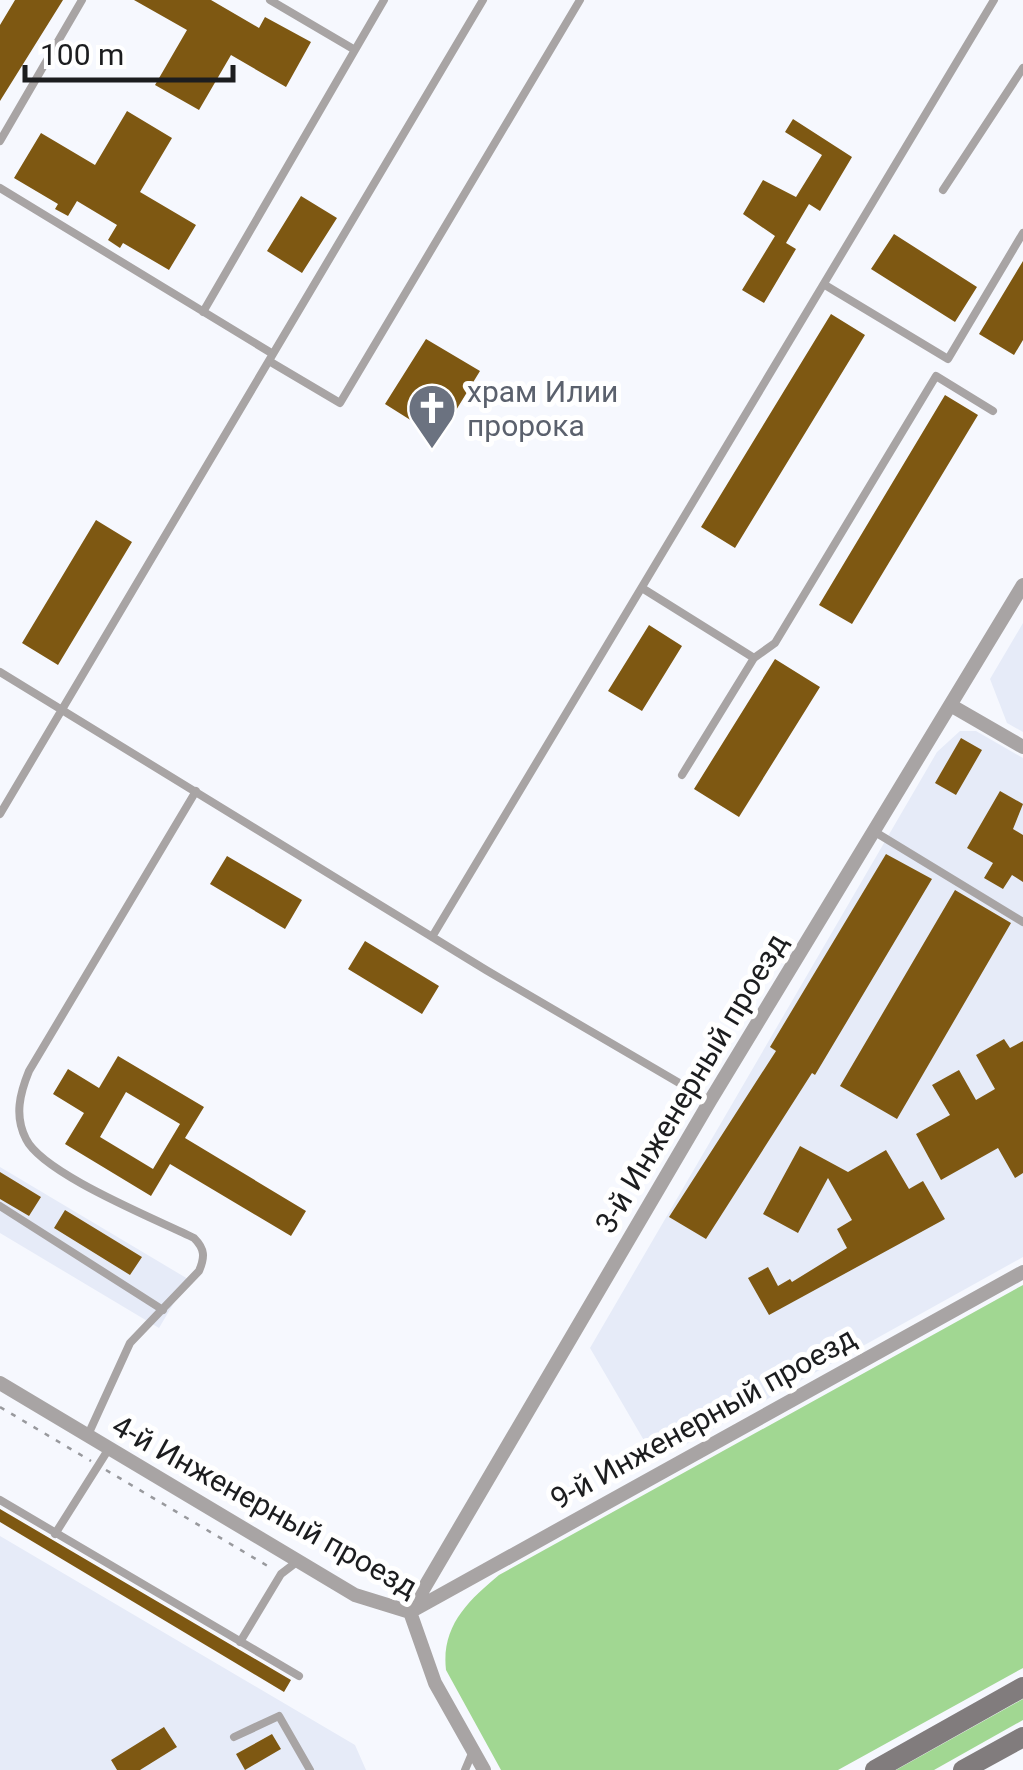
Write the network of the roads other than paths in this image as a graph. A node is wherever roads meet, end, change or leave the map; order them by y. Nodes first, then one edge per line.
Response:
1 (82, 0) edge
2 (270, 0) edge
3 (384, 0) edge
4 (483, 0) edge
5 (580, 0) edge
6 (994, 0) edge
7 (355, 50) junction
8 (1023, 68) edge
9 (0, 141) edge
10 (0, 188) edge
11 (943, 190) dead end
12 (1023, 233) edge
13 (824, 284) junction
14 (203, 312) junction
15 (271, 358) junction
16 (993, 411) dead end
17 (1023, 585) edge
18 (642, 588) junction
19 (754, 658) junction
20 (0, 672) edge
21 (952, 706) junction
22 (64, 710) junction
23 (1023, 748) edge
24 (682, 775) dead end
25 (196, 791) junction
26 (0, 814) edge
27 (875, 832) junction
28 (1023, 922) edge
29 (432, 937) junction
30 (710, 1101) junction
31 (0, 1206) edge
32 (1023, 1272) edge
33 (163, 1310) junction
34 (0, 1383) edge
35 (87, 1437) junction
36 (108, 1450) junction
37 (0, 1500) edge
38 (56, 1534) junction
39 (300, 1559) junction
40 (410, 1612) junction
41 (240, 1642) junction
42 (299, 1676) dead end
43 (1023, 1687) edge
44 (234, 1737) dead end
45 (1023, 1737) edge
46 (473, 1751) junction
47 (310, 1770) edge
48 (464, 1770) edge
49 (484, 1770) edge
50 (876, 1770) edge
51 (963, 1770) edge

1 - 9 lane
2 - 7 lane
3 - 7 lane
4 - 15 lane
5 - 15 lane
6 - 13 lane
7 - 14 lane
8 - 11 lane
10 - 14 lane
12 - 13 lane
13 - 18 lane
14 - 15 lane
15 - 22 lane
16 - 19 lane
17 - 21 street, 3-й Инженерный проезд
18 - 19 lane
18 - 29 lane
19 - 24 lane
20 - 22 lane
21 - 23 street
21 - 27 street, 3-й Инженерный проезд
22 - 25 lane
22 - 26 lane
25 - 29 lane
25 - 33 lane
27 - 28 lane
27 - 30 street, 3-й Инженерный проезд
29 - 30 lane
30 - 40 street, 3-й Инженерный проезд
31 - 33 lane
32 - 40 street, 9-й Инженерный проезд
33 - 35 lane
34 - 35 street, 4-й Инженерный проезд
35 - 36 street, 4-й Инженерный проезд
36 - 38 lane
36 - 39 street, 4-й Инженерный проезд
37 - 38 lane
38 - 41 lane
39 - 40 street, 4-й Инженерный проезд
39 - 41 lane
40 - 46 street, 4-й Инженерный проезд
41 - 42 lane
43 - 50 main road
44 - 47 lane
45 - 51 main road
46 - 48 lane
46 - 49 street, 4-й Инженерный проезд

